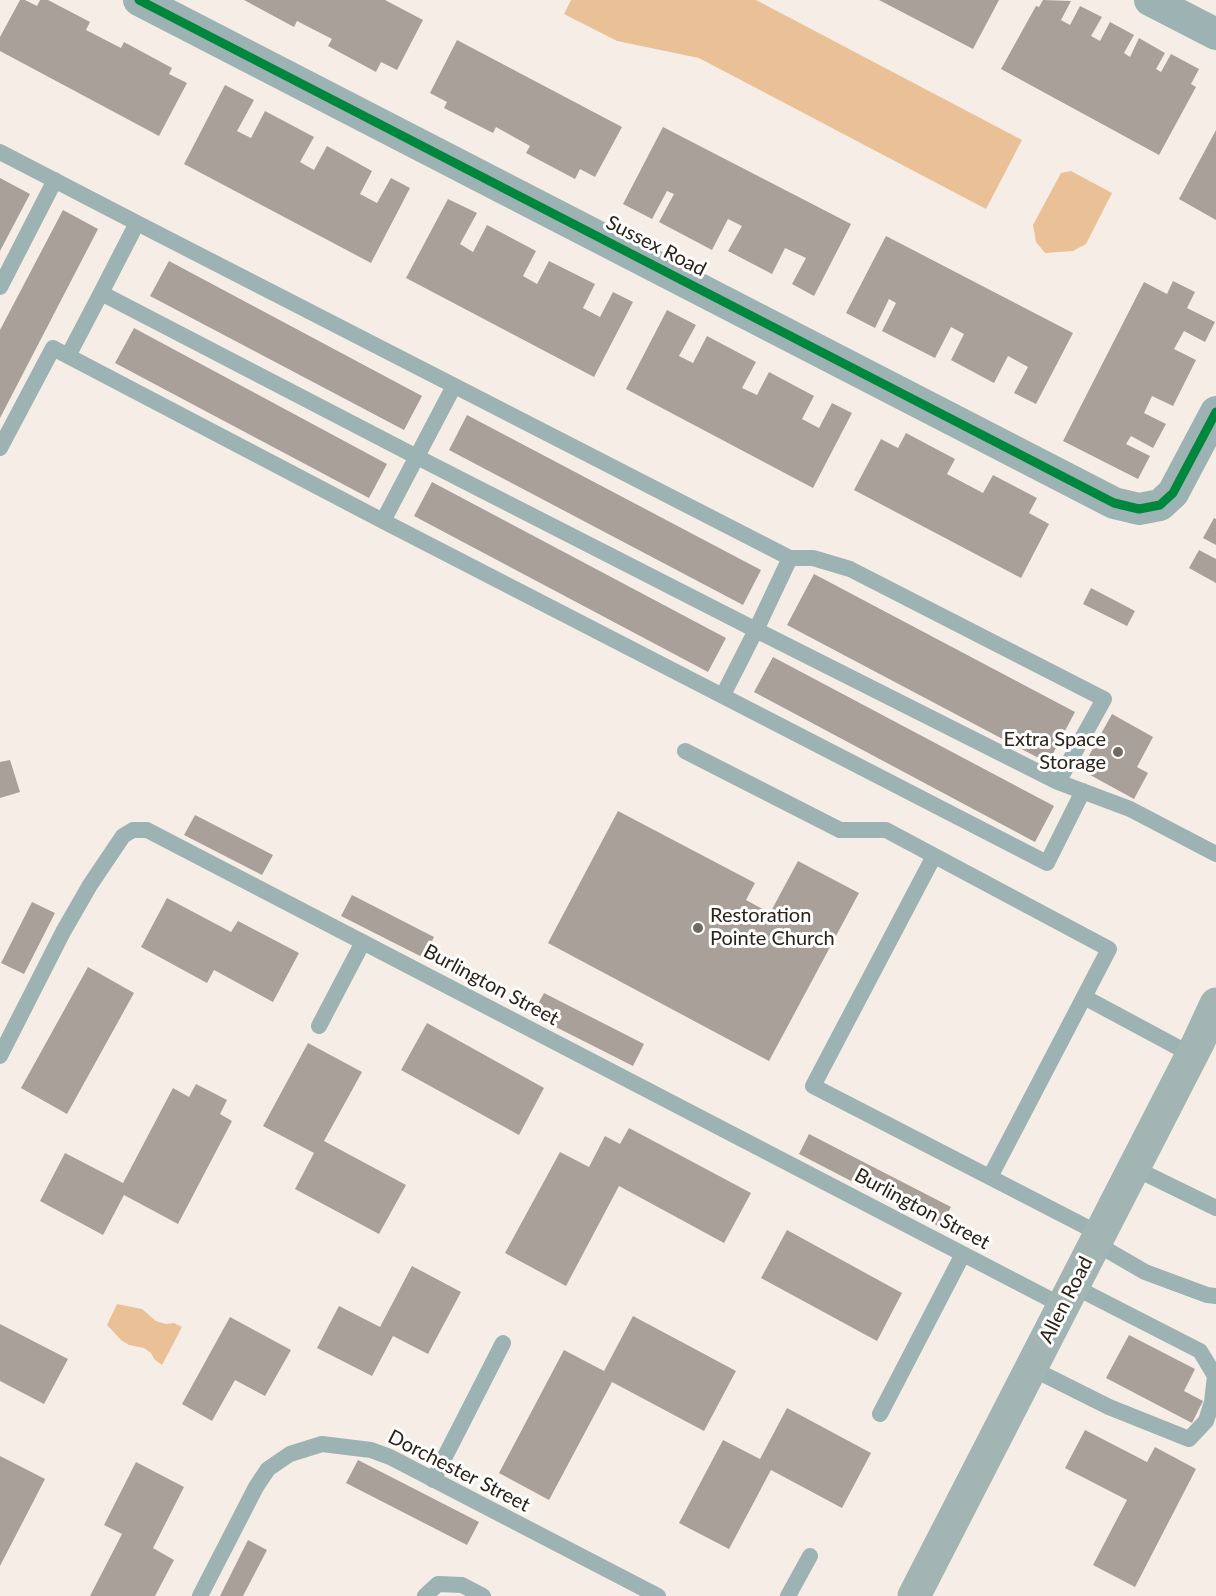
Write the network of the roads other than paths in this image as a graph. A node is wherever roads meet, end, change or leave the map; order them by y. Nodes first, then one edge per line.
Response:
1 (139, 0) edge
2 (1150, 0) edge
3 (187, 11) edge
4 (1216, 34) edge
5 (0, 152) edge
6 (55, 180) junction
7 (137, 223) junction
8 (0, 287) edge
9 (101, 293) junction
10 (68, 356) junction
11 (454, 386) junction
12 (1216, 412) edge
13 (0, 448) edge
14 (417, 458) junction
15 (383, 521) junction
16 (790, 558) junction
17 (756, 630) junction
18 (723, 695) junction
19 (685, 751) dead end
20 (1058, 782) junction
21 (1083, 791) junction
22 (1216, 854) edge
23 (934, 856) junction
24 (363, 942) junction
25 (1084, 998) junction
26 (1216, 1004) edge
27 (319, 1026) dead end
28 (1202, 1050) edge
29 (0, 1056) edge
30 (1134, 1168) junction
31 (990, 1177) junction
32 (1216, 1208) edge
33 (1098, 1238) junction
34 (963, 1254) junction
35 (1068, 1296) junction
36 (1216, 1296) edge
37 (503, 1343) dead end
38 (1031, 1368) junction
39 (880, 1414) dead end
40 (433, 1480) junction
41 (810, 1556) dead end
42 (200, 1596) edge
43 (424, 1596) edge
44 (483, 1596) edge
45 (658, 1596) edge
46 (789, 1596) edge
47 (914, 1596) edge

1 - 3 street, Sussex Road
2 - 4 street
3 - 12 street, Sussex Road
5 - 6 lane
6 - 7 lane
6 - 8 lane
7 - 9 lane
7 - 11 lane
9 - 10 lane
9 - 14 lane
10 - 13 lane
10 - 15 lane
11 - 14 lane
11 - 16 lane
14 - 15 lane
14 - 17 lane
15 - 18 lane
16 - 17 lane
16 - 20 lane
17 - 18 lane
17 - 20 lane
18 - 21 lane
19 - 23 lane
20 - 21 lane
21 - 22 lane
23 - 25 lane
23 - 31 lane
24 - 27 lane
24 - 29 lane, Burlington Street
24 - 34 lane, Burlington Street
25 - 28 lane
25 - 31 lane
26 - 28 main road, Allen Road
28 - 30 main road, Allen Road
30 - 32 lane
30 - 33 main road, Allen Road
31 - 33 lane
33 - 35 main road, Allen Road
33 - 36 lane
34 - 35 lane, Burlington Street
34 - 39 lane
35 - 38 main road, Allen Road
35 - 38 lane, Burlington Street
37 - 40 lane
38 - 47 main road, Allen Road
40 - 42 lane, Dorchester Street
40 - 45 lane, Dorchester Street
41 - 46 lane
43 - 44 lane

